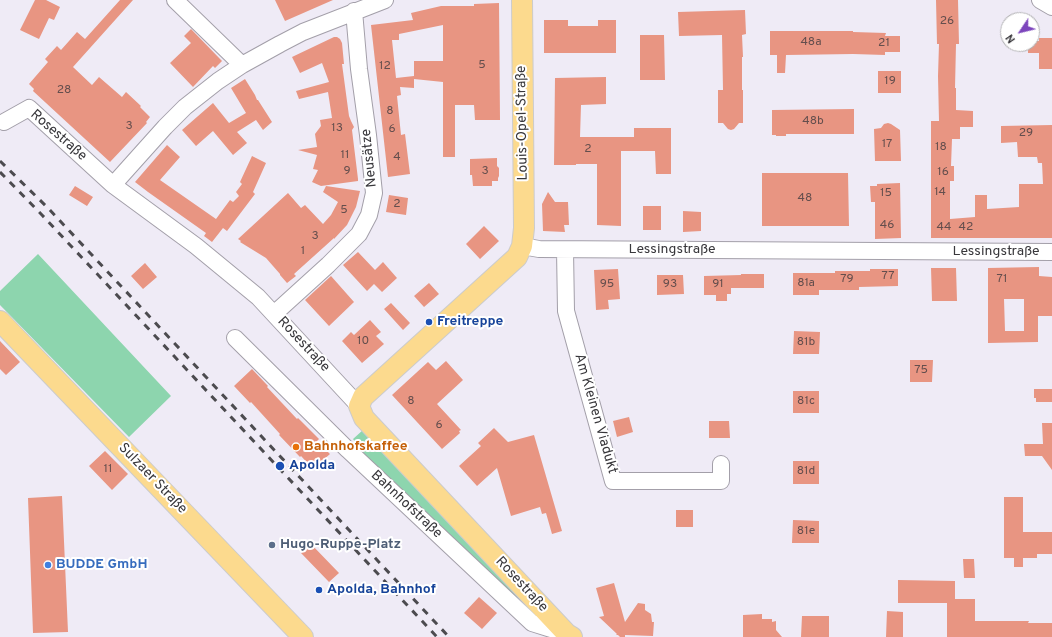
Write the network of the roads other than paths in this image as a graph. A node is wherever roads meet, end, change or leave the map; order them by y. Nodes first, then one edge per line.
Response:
1 (175, 0) edge
2 (385, 0) edge
3 (522, 0) edge
4 (1040, 0) edge
5 (1052, 7) edge
6 (354, 11) junction
7 (242, 65) junction
8 (4, 122) dead end
9 (113, 185) junction
10 (522, 246) junction
11 (565, 250) junction
12 (1052, 252) edge
13 (274, 314) junction
14 (0, 320) edge
15 (235, 338) dead end
16 (359, 406) junction
17 (721, 464) dead end
18 (532, 623) junction
19 (569, 635) edge
20 (303, 637) edge
21 (544, 637) edge

1 - 7 street
2 - 6 street
3 - 10 main road, Louis-Opel-Straße
4 - 5 street
6 - 7 street
6 - 13 street, Neusätze
7 - 9 street
8 - 9 street, Rosestraße
9 - 13 street, Rosestraße
10 - 11 street, Lessingstraße
10 - 16 main road
11 - 12 street, Lessingstraße
11 - 17 street, Am Kleinen Viadukt
13 - 16 street, Rosestraße
14 - 20 main road, Sulzaer Straße
15 - 18 street, Bahnhofstraße
16 - 19 main road, Rosestraße
18 - 19 street, Bahnhofstraße
18 - 21 street

